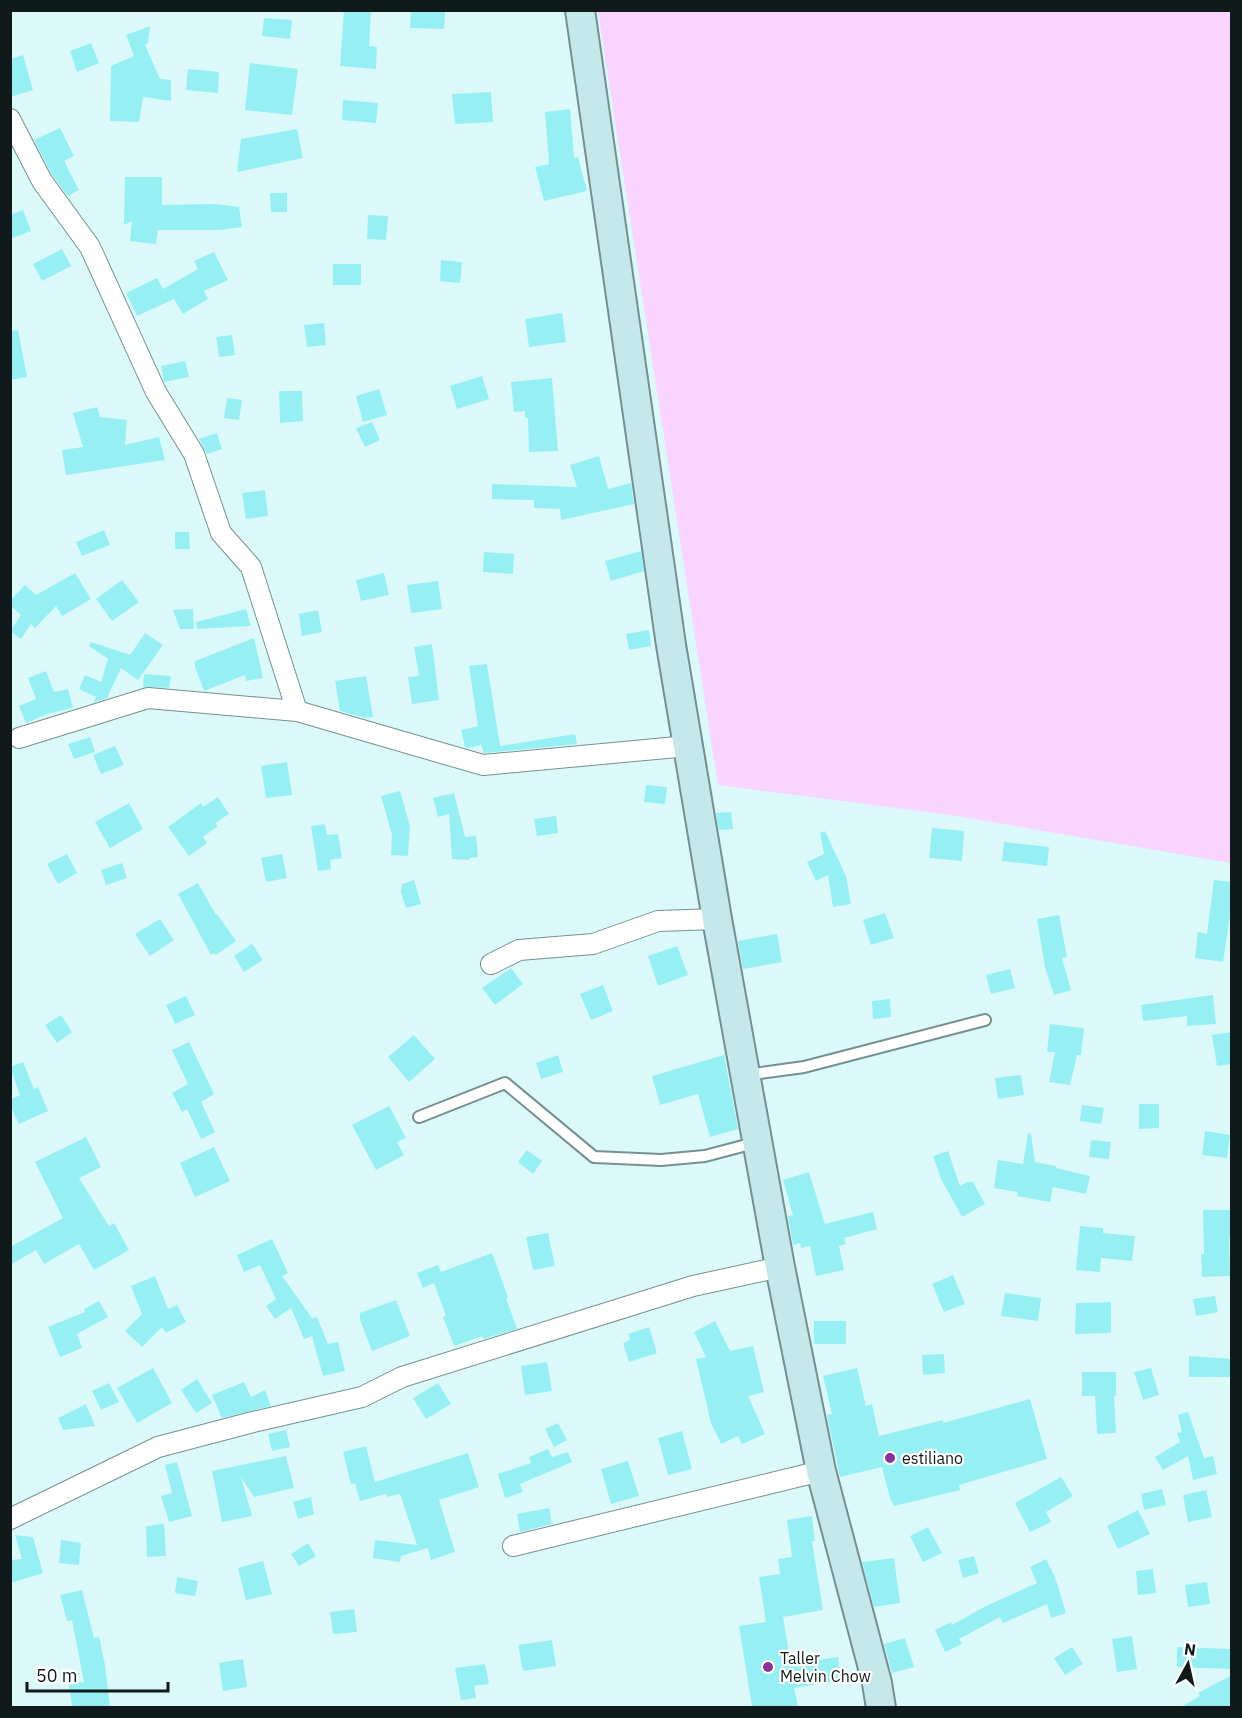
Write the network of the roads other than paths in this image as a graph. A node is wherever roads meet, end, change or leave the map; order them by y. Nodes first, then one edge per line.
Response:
1 (580, 10) edge
2 (10, 119) edge
3 (297, 711) junction
4 (19, 738) dead end
5 (688, 746) junction
6 (717, 919) junction
7 (491, 964) dead end
8 (985, 1020) dead end
9 (746, 1075) junction
10 (418, 1117) dead end
11 (758, 1142) junction
12 (780, 1268) junction
13 (821, 1470) junction
14 (10, 1519) edge
15 (513, 1546) dead end
16 (881, 1707) edge

1 - 5 street
2 - 3 street
3 - 4 street
3 - 5 street
5 - 6 street
6 - 7 street
6 - 9 street
8 - 9 lane
9 - 11 street
10 - 11 lane
11 - 12 street
12 - 13 street
12 - 14 street
13 - 15 street
13 - 16 street

